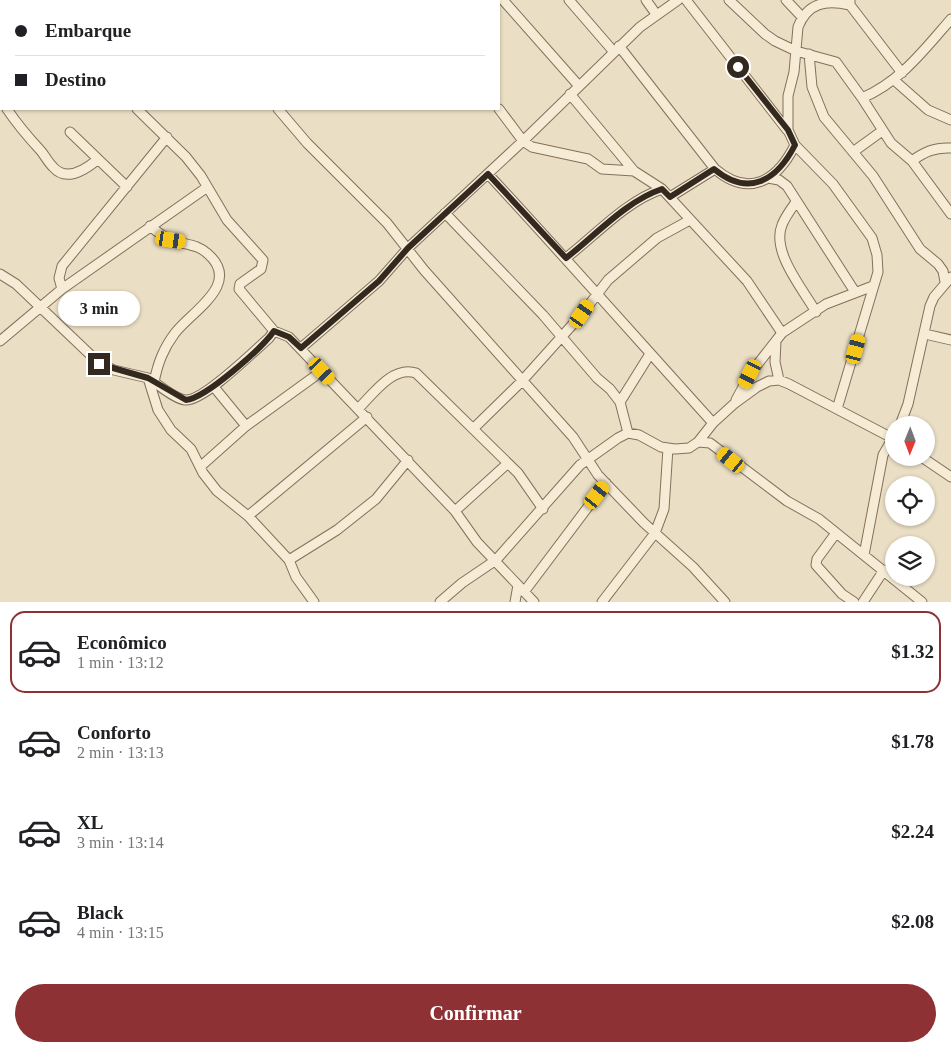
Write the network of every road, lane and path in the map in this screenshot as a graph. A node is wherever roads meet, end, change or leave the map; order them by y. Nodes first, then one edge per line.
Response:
1 (504, 0) edge
2 (569, 0) edge
3 (646, 0) edge
4 (678, 0) edge
5 (686, 0) edge
6 (729, 0) edge
7 (786, 0) edge
8 (850, 2) edge
9 (656, 14) junction
10 (802, 16) junction
11 (951, 19) edge
12 (617, 49) junction
13 (796, 51) junction
14 (809, 54) junction
15 (902, 74) junction
16 (894, 80) junction
17 (579, 86) junction
18 (570, 94) junction
19 (862, 98) junction
20 (8, 110) edge
21 (138, 110) edge
22 (279, 110) edge
23 (500, 110) edge
24 (951, 120) edge
25 (788, 130) junction
26 (882, 131) junction
27 (70, 132) dead end
28 (167, 137) junction
29 (523, 141) junction
30 (795, 145) junction
31 (951, 148) edge
32 (854, 152) junction
33 (97, 160) junction
34 (912, 161) junction
35 (714, 169) junction
36 (634, 171) junction
37 (488, 174) junction
38 (767, 178) junction
39 (127, 187) junction
40 (206, 188) junction
41 (662, 189) junction
42 (670, 197) junction
43 (796, 202) junction
44 (445, 213) junction
45 (951, 214) edge
46 (688, 221) junction
47 (150, 226) junction
48 (408, 248) junction
49 (566, 258) junction
50 (0, 274) edge
51 (948, 279) edge
52 (874, 286) junction
53 (62, 289) junction
54 (597, 292) junction
55 (855, 292) junction
56 (39, 308) junction
57 (816, 312) junction
58 (274, 331) junction
59 (782, 333) junction
60 (925, 334) junction
61 (561, 336) junction
62 (951, 340) edge
63 (0, 341) edge
64 (776, 341) junction
65 (301, 348) junction
66 (650, 354) junction
67 (322, 371) junction
68 (151, 380) junction
69 (522, 380) junction
70 (779, 380) junction
71 (214, 386) junction
72 (620, 402) junction
73 (735, 403) junction
74 (358, 409) junction
75 (837, 409) junction
76 (903, 416) edge
77 (367, 418) junction
78 (713, 423) junction
79 (246, 426) junction
80 (474, 428) junction
81 (706, 431) junction
82 (628, 433) junction
83 (885, 434) edge
84 (698, 442) junction
85 (710, 443) junction
86 (668, 448) junction
87 (885, 452) edge
88 (588, 459) junction
89 (408, 460) junction
90 (508, 463) junction
91 (935, 466) edge
92 (200, 467) junction
93 (950, 476) edge
94 (606, 483) junction
95 (543, 509) junction
96 (455, 510) junction
97 (248, 516) junction
98 (655, 533) junction
99 (836, 533) junction
100 (864, 554) junction
101 (289, 560) junction
102 (496, 560) junction
103 (884, 570) junction
104 (521, 588) junction
105 (314, 602) edge
106 (440, 602) edge
107 (515, 602) edge
108 (534, 602) edge
109 (602, 602) edge
110 (725, 602) edge
111 (854, 602) edge
112 (863, 602) edge
113 (922, 602) edge

1 - 17 street
2 - 12 street
3 - 9 street
4 - 9 street
5 - 25 street
6 - 13 street
7 - 10 street
8 - 10 street
8 - 15 street
9 - 12 street
10 - 13 street
11 - 15 street
12 - 17 street
12 - 35 street
13 - 14 street
13 - 25 street
14 - 19 street
14 - 32 street
15 - 16 street
16 - 19 street
16 - 24 street
17 - 18 street
18 - 29 street
18 - 36 street
19 - 26 street
20 - 33 street
21 - 28 street
22 - 48 street
23 - 29 street
25 - 30 street
26 - 32 street
26 - 34 street
27 - 33 street
28 - 39 street
28 - 40 street
29 - 36 street
29 - 37 street
30 - 38 street
30 - 52 street
31 - 34 street
32 - 51 street
33 - 39 street
34 - 45 street
35 - 38 street
35 - 42 street
36 - 41 street
37 - 44 street
37 - 49 street
38 - 43 street
39 - 53 street
40 - 47 street
40 - 58 street
41 - 42 street
41 - 49 street
42 - 46 street
43 - 55 street
43 - 57 street
44 - 48 street
44 - 61 street
46 - 54 street
46 - 59 street
47 - 53 street
47 - 68 street
48 - 65 street
48 - 69 street
49 - 54 street
50 - 56 street
51 - 60 street
52 - 55 street
52 - 75 street
53 - 56 street
54 - 61 street
54 - 66 street
55 - 57 street
56 - 63 street
56 - 68 street
57 - 59 street
58 - 65 street
58 - 71 street
59 - 64 street
60 - 62 street
60 - 76 street
61 - 69 street
61 - 72 street
64 - 70 street
64 - 73 street
65 - 67 street
66 - 72 street
66 - 78 street
67 - 74 street
67 - 79 street
68 - 71 street
68 - 92 street
69 - 80 street
69 - 88 street
70 - 73 street
70 - 75 street
71 - 79 street
72 - 82 street
73 - 78 street
74 - 77 street
74 - 80 street
75 - 83 street
77 - 89 street
77 - 97 street
78 - 81 street
79 - 92 street
80 - 90 street
81 - 84 street
81 - 85 street
82 - 86 street
82 - 88 street
84 - 85 street
84 - 86 street
85 - 99 street
86 - 98 street
87 - 100 street
88 - 94 street
88 - 95 street
89 - 96 street
89 - 101 street
90 - 95 street
90 - 96 street
91 - 93 street
92 - 97 street
94 - 98 street
94 - 104 street
95 - 102 street
96 - 102 street
97 - 101 street
98 - 109 street
98 - 110 street
99 - 100 street
99 - 111 street
100 - 103 street
101 - 105 street
102 - 104 street
102 - 106 street
103 - 112 street
103 - 113 street
104 - 107 street
104 - 108 street

